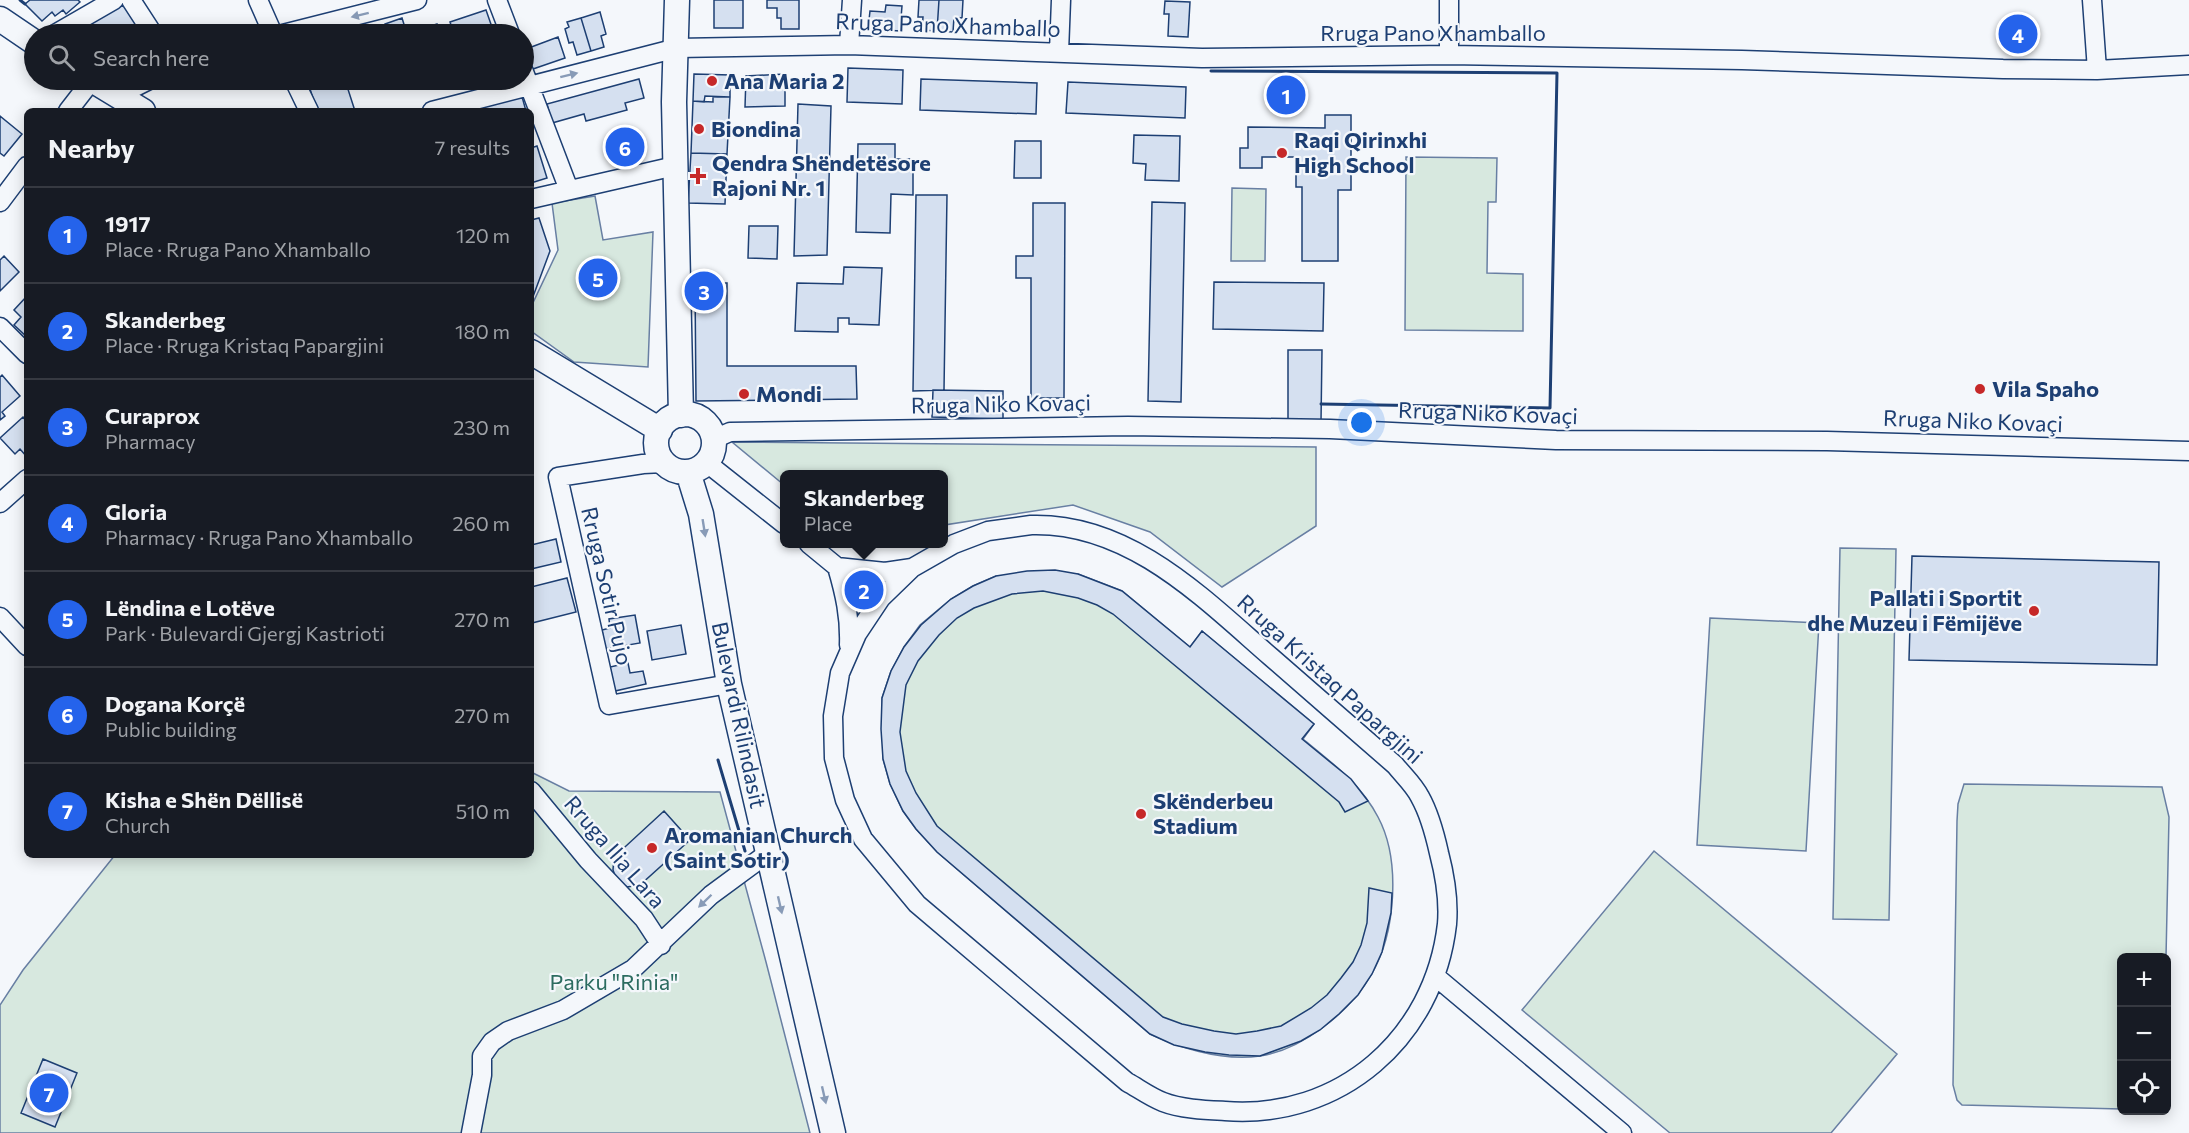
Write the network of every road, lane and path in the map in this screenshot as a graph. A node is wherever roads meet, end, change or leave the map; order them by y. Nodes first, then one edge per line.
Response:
1 (114, 0) edge
2 (131, 0) edge
3 (258, 0) edge
4 (417, 0) edge
5 (497, 0) edge
6 (677, 0) edge
7 (852, 0) edge
8 (1061, 0) edge
9 (1449, 0) edge
10 (2092, 0) edge
11 (0, 19) edge
12 (72, 24) edge
13 (147, 24) edge
14 (269, 24) edge
15 (322, 24) edge
16 (506, 24) edge
17 (24, 35) edge
18 (849, 45) junction
19 (677, 48) junction
20 (1059, 52) junction
21 (1449, 55) junction
22 (2189, 65) edge
23 (2097, 70) junction
24 (534, 76) edge
25 (84, 90) edge
26 (108, 90) edge
27 (129, 90) edge
28 (299, 90) edge
29 (492, 90) edge
30 (531, 90) edge
31 (117, 96) junction
32 (70, 108) edge
33 (138, 108) edge
34 (308, 108) edge
35 (441, 108) edge
36 (675, 166) junction
37 (24, 177) edge
38 (569, 190) junction
39 (534, 198) edge
40 (0, 202) edge
41 (0, 327) edge
42 (24, 351) edge
43 (534, 354) edge
44 (681, 415) junction
45 (660, 430) junction
46 (714, 439) junction
47 (2189, 451) edge
48 (664, 463) junction
49 (698, 467) junction
50 (24, 486) edge
51 (0, 503) edge
52 (780, 521) edge
53 (948, 547) edge
54 (815, 548) edge
55 (947, 548) edge
56 (837, 567) junction
57 (912, 568) junction
58 (0, 617) edge
59 (24, 643) edge
60 (848, 650) junction
61 (729, 684) junction
62 (534, 795) edge
63 (768, 853) junction
64 (661, 945) junction
65 (1435, 976) junction
66 (471, 1133) edge
67 (832, 1133) edge
68 (1622, 1133) edge

1 - 12 street
2 - 13 street
3 - 14 street
4 -> 15 street
5 - 16 street
6 - 19 main road
7 - 18 street
8 - 20 street
9 - 21 street
10 - 23 street
11 - 17 main road
18 - 19 street, Rruga Pano Xhamballo
18 - 20 street, Rruga Pano Xhamballo
24 -> 19 street, Rruga Pano Xhamballo
19 - 36 main road
20 - 21 street, Rruga Pano Xhamballo
21 - 23 street, Rruga Pano Xhamballo
22 - 23 street, Rruga Pano Xhamballo
25 - 32 street
26 - 31 main road
27 - 31 street
28 - 34 street
29 - 35 street, Rruga Pano Xhamballo
30 - 38 street
31 - 33 main road
36 - 38 street
36 - 44 main road
37 - 40 street
38 - 39 street
41 - 42 street
43 - 45 main road
44 - 45 main road
44 - 46 main road
45 - 48 main road
46 - 47 street, Rruga Niko Kovaçi
46 - 49 main road
48 - 49 main road
48 - 61 street, Rruga Sotir Pujo
49 - 52 street
49 -> 61 main road, Bulevardi Rilindasit
50 - 51 street
53 - 65 street, Rruga Kristaq Papargjini
54 - 56 street
55 - 57 street, Rruga Kristaq Papargjini
56 - 57 street, Rruga Kristaq Papargjini
56 - 60 street, Rruga Kristaq Papargjini
57 - 60 street, Rruga Kristaq Papargjini
58 - 59 street
60 - 65 street, Rruga Kristaq Papargjini
61 - 63 main road, Bulevardi Rilindasit
62 - 64 street, Rruga Ilia Lara
63 -> 64 street
63 -> 67 main road, Bulevardi Rilindasit
64 - 66 street
65 - 68 street

